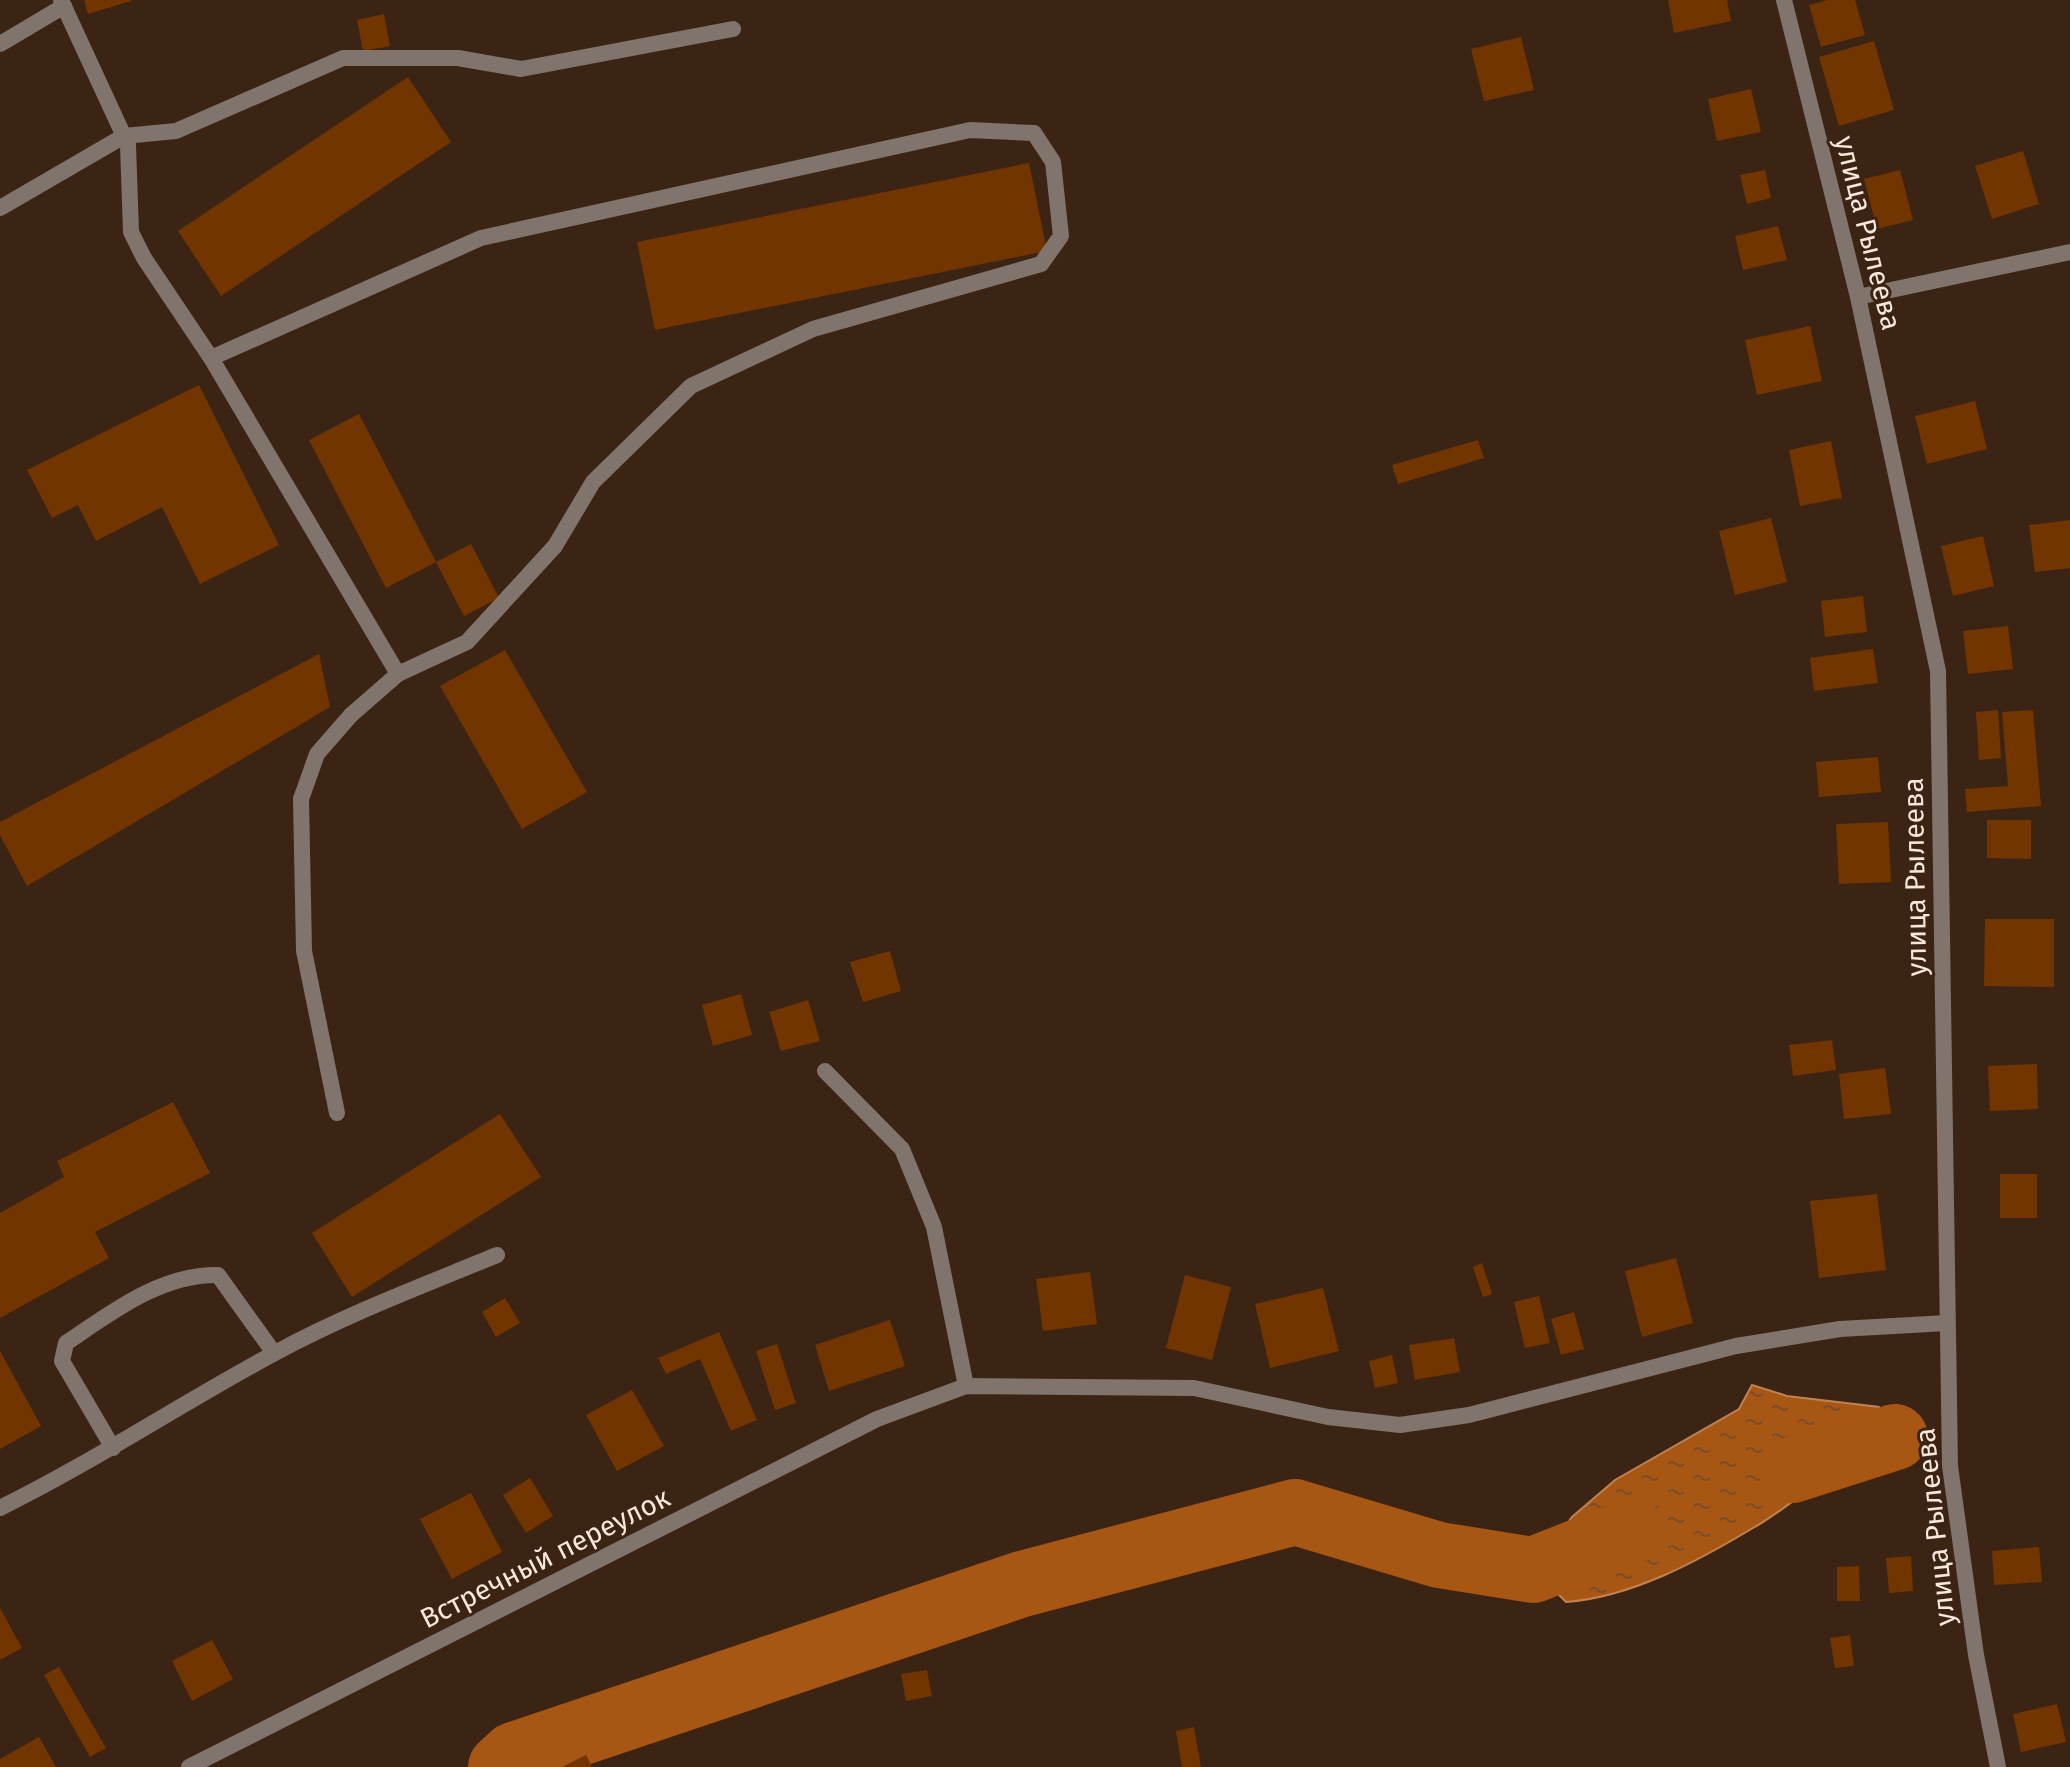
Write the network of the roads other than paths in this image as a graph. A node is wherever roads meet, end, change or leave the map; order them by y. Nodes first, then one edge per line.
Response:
1 (1784, 0) edge
2 (63, 3) edge
3 (733, 29) dead end
4 (0, 44) edge
5 (124, 136) junction
6 (0, 208) edge
7 (2070, 252) edge
8 (1858, 297) junction
9 (211, 358) junction
10 (398, 674) junction
11 (825, 1071) dead end
12 (337, 1113) dead end
13 (497, 1255) dead end
14 (1947, 1323) junction
15 (274, 1353) junction
16 (966, 1386) junction
17 (113, 1448) junction
18 (0, 1508) edge
19 (189, 1767) edge
20 (1998, 1767) edge

1 - 8 street, улица Рылеева
2 - 4 street
2 - 5 street
3 - 5 street
5 - 6 street
5 - 9 street
7 - 8 street
8 - 14 street, улица Рылеева
9 - 10 street
9 - 10 street
10 - 12 street
11 - 16 street
13 - 15 street
14 - 16 street, Встречный переулок
14 - 20 street, улица Рылеева
15 - 17 street
15 - 17 street
16 - 19 street, Встречный переулок
17 - 18 street

